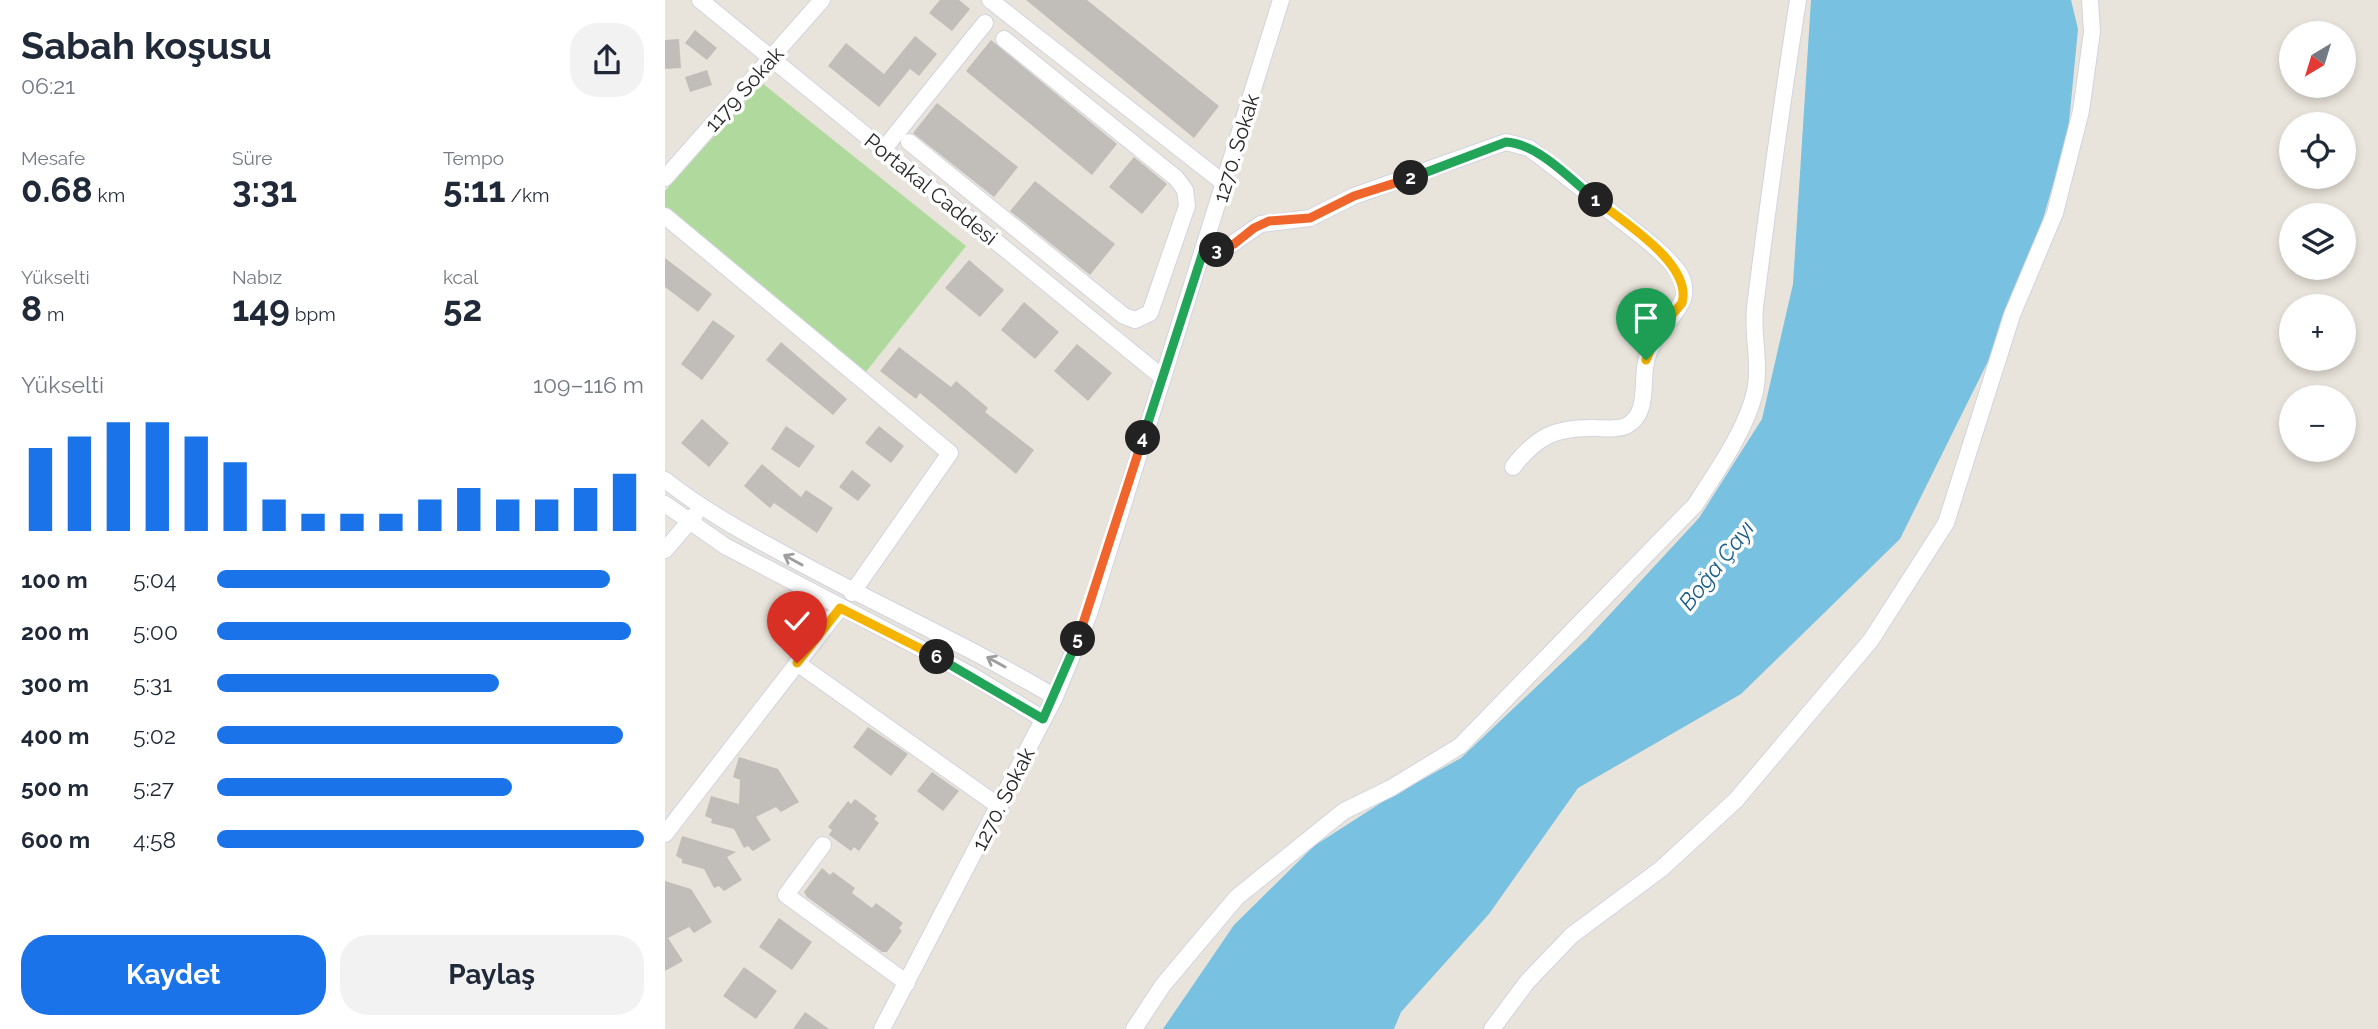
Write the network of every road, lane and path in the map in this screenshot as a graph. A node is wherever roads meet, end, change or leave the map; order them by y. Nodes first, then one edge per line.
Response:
1 (700, 0) edge
2 (822, 0) edge
3 (990, 0) edge
4 (1281, 0) edge
5 (1798, 0) edge
6 (2090, 0) edge
7 (985, 23) dead end
8 (1004, 39) dead end
9 (772, 58) junction
10 (909, 142) dead end
11 (883, 150) junction
12 (665, 178) edge
13 (1225, 184) junction
14 (665, 216) edge
15 (1204, 249) junction
16 (1169, 258) junction
17 (1198, 268) junction
18 (1162, 377) junction
19 (1513, 467) dead end
20 (665, 480) edge
21 (665, 504) edge
22 (701, 509) junction
23 (688, 523) junction
24 (665, 550) edge
25 (852, 593) junction
26 (840, 608) junction
27 (797, 663) junction
28 (1055, 696) junction
29 (1043, 719) junction
30 (1000, 807) junction
31 (665, 834) edge
32 (823, 845) dead end
33 (907, 983) junction
34 (883, 1029) edge
35 (1134, 1029) edge
36 (1492, 1029) edge

1 - 9 street, Portakal Caddesi
2 - 9 street, 1179 Sokak
3 - 13 street
4 - 13 street, 1270. Sokak
5 - 35 street
6 - 36 street
7 - 11 street
8 - 16 street
9 - 11 street, Portakal Caddesi
9 - 12 street, 1179 Sokak
10 - 16 street
11 - 18 street, Portakal Caddesi
13 - 15 street, 1270. Sokak
14 - 25 street
15 - 17 street, 1270. Sokak
15 - 19 street
16 - 17 street
17 - 18 street, 1270. Sokak
18 - 28 street, 1270. Sokak
20 - 22 street
21 - 23 street
22 - 23 street
25 -> 22 street
23 - 24 street
23 - 26 street
28 -> 25 street
26 - 27 street
26 - 29 street
27 - 30 street
27 - 31 street
28 - 29 street, 1270. Sokak
29 - 30 street, 1270. Sokak
30 - 33 street, 1270. Sokak
32 - 33 street
33 - 34 street, 1270. Sokak

